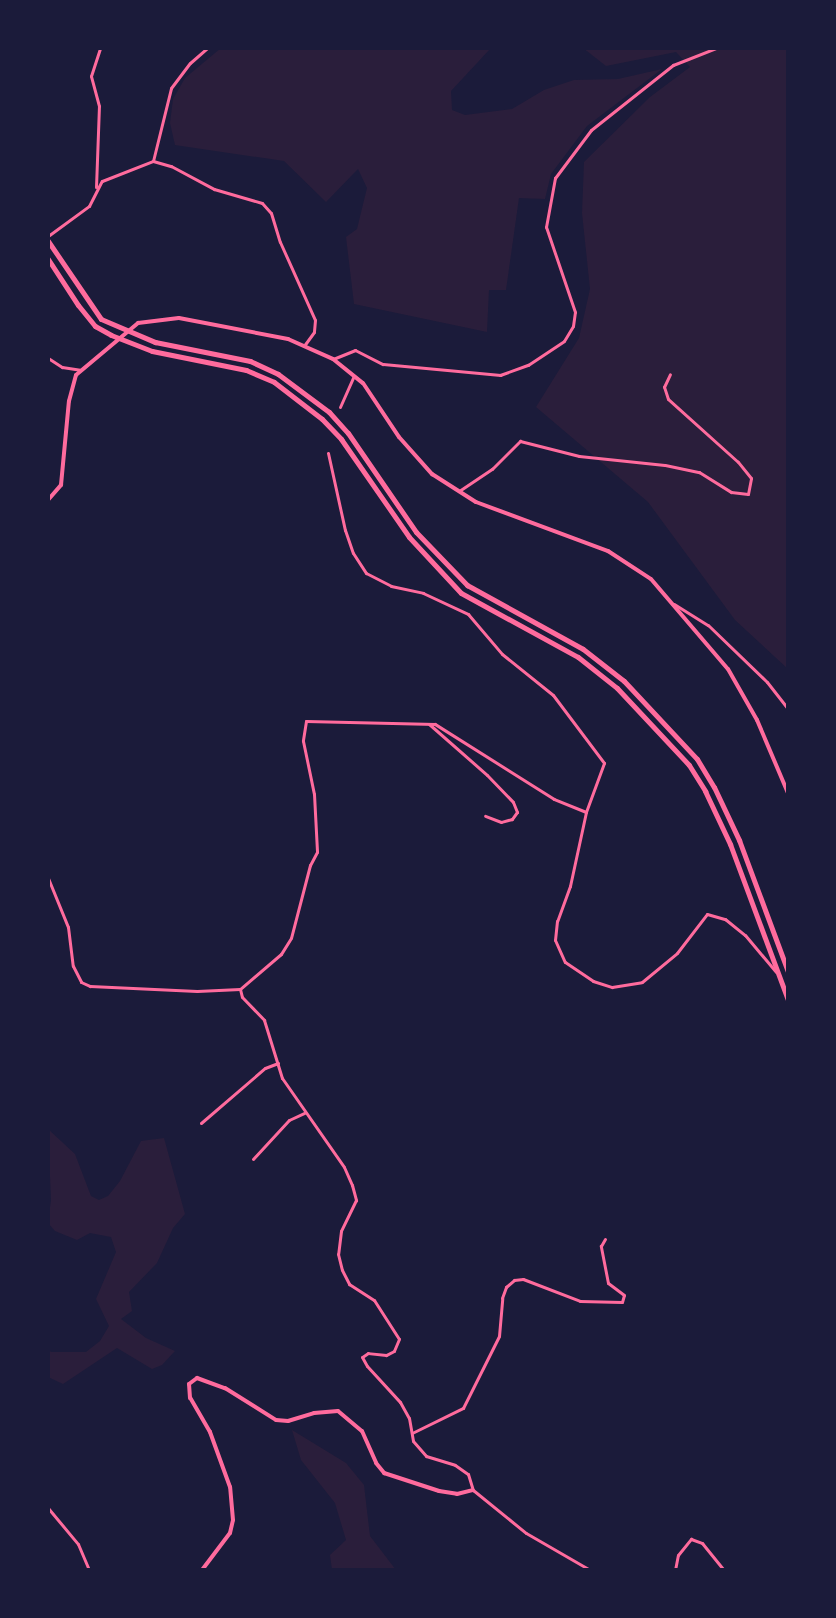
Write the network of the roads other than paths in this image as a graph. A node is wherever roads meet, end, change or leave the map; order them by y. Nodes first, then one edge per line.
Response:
1 (100, 48) edge
2 (207, 48) edge
3 (716, 48) edge
4 (153, 161) junction
5 (96, 187) junction
6 (49, 236) edge
7 (48, 259) edge
8 (128, 332) junction
9 (120, 339) junction
10 (304, 346) junction
11 (48, 358) edge
12 (333, 359) junction
13 (80, 370) junction
14 (670, 374) dead end
15 (354, 376) junction
16 (340, 407) dead end
17 (328, 453) dead end
18 (459, 491) junction
19 (48, 500) edge
20 (672, 603) junction
21 (788, 709) edge
22 (429, 724) junction
23 (788, 793) edge
24 (586, 812) junction
25 (485, 816) dead end
26 (48, 878) edge
27 (788, 972) edge
28 (780, 978) junction
29 (240, 989) junction
30 (788, 1000) edge
31 (278, 1063) junction
32 (304, 1113) junction
33 (201, 1123) dead end
34 (253, 1159) dead end
35 (605, 1239) dead end
36 (412, 1433) junction
37 (473, 1490) junction
38 (48, 1508) edge
39 (89, 1570) edge
40 (202, 1570) edge
41 (590, 1570) edge
42 (675, 1570) edge
43 (724, 1570) edge

1 - 5 street
2 - 4 street
3 - 12 street
4 - 5 street
4 - 10 street
5 - 6 street
6 - 8 main road
7 - 9 main road
8 - 9 street
8 - 10 street
8 - 27 main road
9 - 13 street
9 - 28 main road
10 - 12 street
11 - 13 street
12 - 15 street
13 - 19 street
14 - 18 street
15 - 16 street
15 - 18 street
17 - 24 street
18 - 20 street
20 - 21 street
20 - 23 street
22 - 24 street
22 - 25 street
22 - 29 street
24 - 28 street
26 - 29 street
28 - 30 main road
29 - 31 street
31 - 32 street
31 - 33 street
32 - 34 street
32 - 36 street
35 - 36 street
36 - 37 street
37 - 40 street
37 - 41 street
38 - 39 street
42 - 43 street

